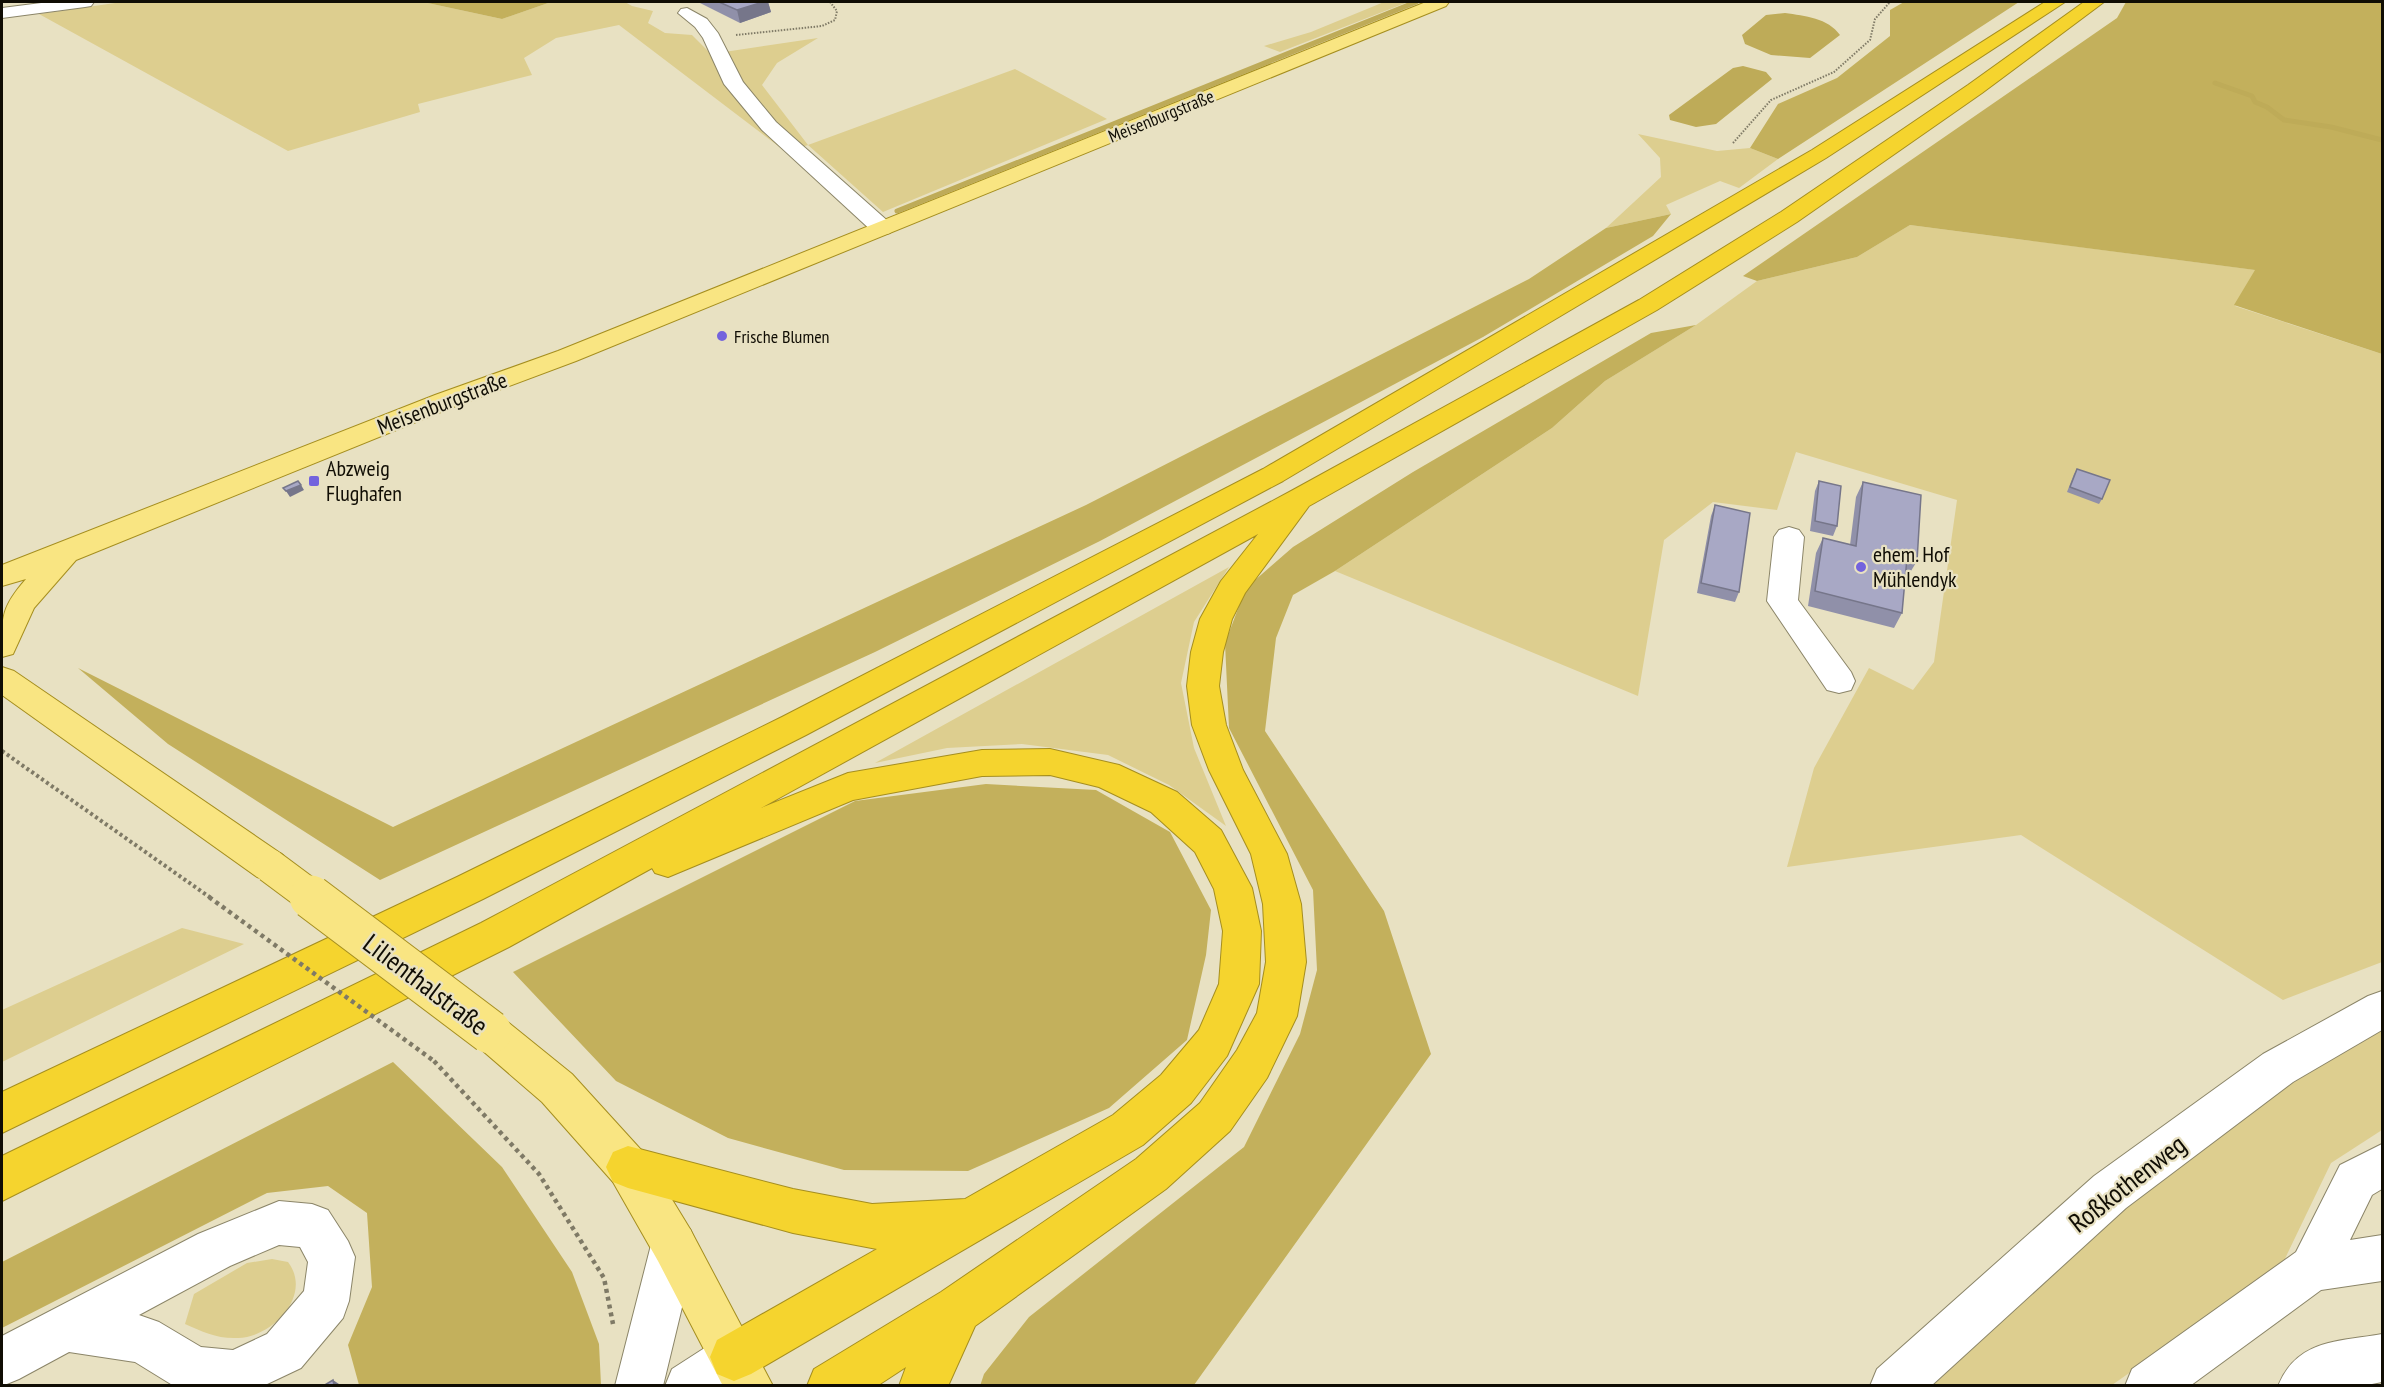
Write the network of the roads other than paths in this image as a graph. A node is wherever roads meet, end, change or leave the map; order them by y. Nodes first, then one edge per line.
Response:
1 (85, 2) edge
2 (1440, 2) edge
3 (2056, 2) edge
4 (2095, 2) edge
5 (2, 13) edge
6 (687, 13) dead end
7 (882, 228) junction
8 (1303, 497) junction
9 (1790, 537) dead end
10 (68, 552) junction
11 (2, 576) edge
12 (2, 646) edge
13 (2, 679) edge
14 (1839, 681) dead end
15 (495, 935) junction
16 (2382, 1009) edge
17 (2, 1113) edge
18 (2382, 1165) edge
19 (628, 1167) junction
20 (2, 1179) edge
21 (971, 1220) junction
22 (674, 1245) junction
23 (2382, 1258) edge
24 (2312, 1268) junction
25 (958, 1309) junction
26 (66, 1328) junction
27 (2382, 1358) edge
28 (2, 1362) edge
29 (742, 1371) edge
30 (642, 1372) edge
31 (689, 1386) edge
32 (831, 1386) edge
33 (923, 1386) edge
34 (1894, 1386) edge
35 (2149, 1386) edge
36 (2302, 1386) edge

1 - 5 street
2 - 7 main road, Meisenburgstraße
3 - 17 highway
4 - 8 highway
6 - 7 street
7 - 10 main road, Meisenburgstraße
8 - 15 highway
8 - 25 highway
9 - 14 street
10 - 11 main road, Meisenburgstraße
10 - 12 main road
13 - 19 main road, Lilienthalstraße, bridge
15 - 20 highway
15 - 21 highway
16 - 34 street, Roßkothenweg
18 - 24 street
19 - 21 highway
19 - 22 main road, Lilienthalstraße
21 - 29 highway
22 - 29 main road, Lilienthalstraße
22 - 30 street
23 - 24 street
24 - 35 street
25 - 32 highway
25 - 33 highway
26 - 26 street
26 - 28 street
27 - 36 street
29 - 31 street

